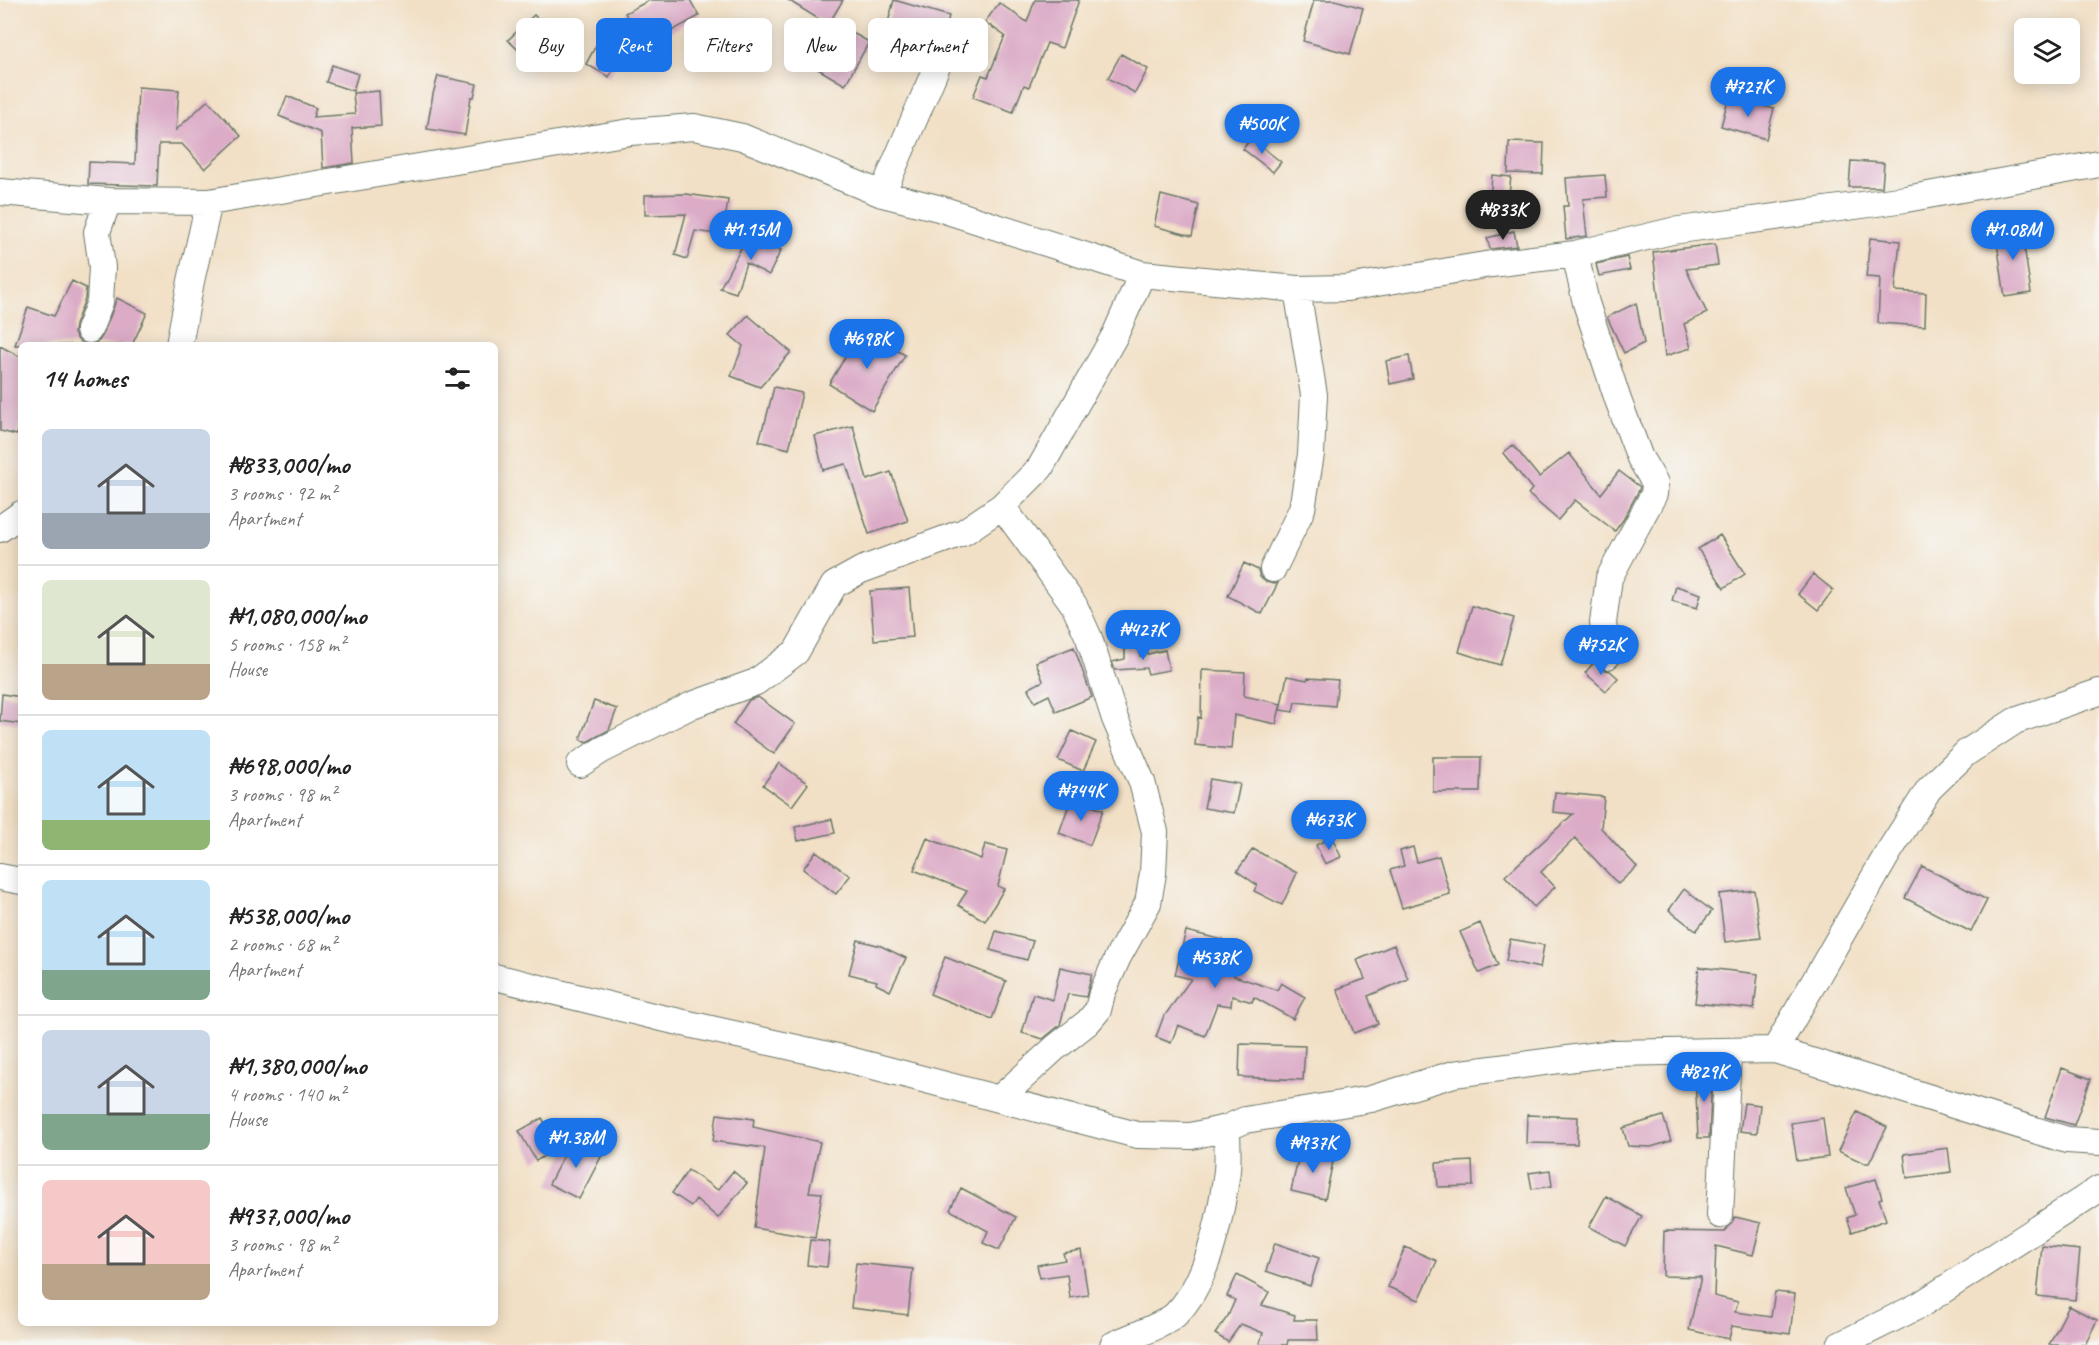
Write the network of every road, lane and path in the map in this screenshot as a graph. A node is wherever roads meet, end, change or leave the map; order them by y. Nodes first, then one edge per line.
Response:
1 (935, 72) edge
2 (2099, 164) edge
3 (0, 192) edge
4 (882, 194) junction
5 (108, 201) junction
6 (209, 202) junction
7 (1575, 254) junction
8 (1142, 274) junction
9 (1297, 290) junction
10 (89, 330) dead end
11 (180, 342) edge
12 (1002, 506) junction
13 (18, 516) edge
14 (0, 530) edge
15 (1273, 569) dead end
16 (1607, 656) dead end
17 (2099, 692) edge
18 (580, 764) dead end
19 (0, 877) edge
20 (18, 880) edge
21 (498, 978) edge
22 (1775, 1050) junction
23 (1728, 1052) junction
24 (999, 1099) junction
25 (1227, 1128) junction
26 (2099, 1142) edge
27 (2099, 1189) edge
28 (1720, 1215) dead end
29 (1113, 1345) edge
30 (1840, 1345) edge

1 - 4 street
2 - 7 street
3 - 5 street
4 - 6 street
4 - 8 street
5 - 6 street
5 - 10 street
6 - 11 street
7 - 9 street
7 - 16 street
8 - 9 street
8 - 12 street
9 - 15 street
12 - 18 street
12 - 24 street
13 - 14 street
17 - 22 street
19 - 20 street
21 - 24 street
22 - 23 street
22 - 26 street
23 - 25 street
23 - 28 street
24 - 25 street
25 - 29 street
27 - 30 street

